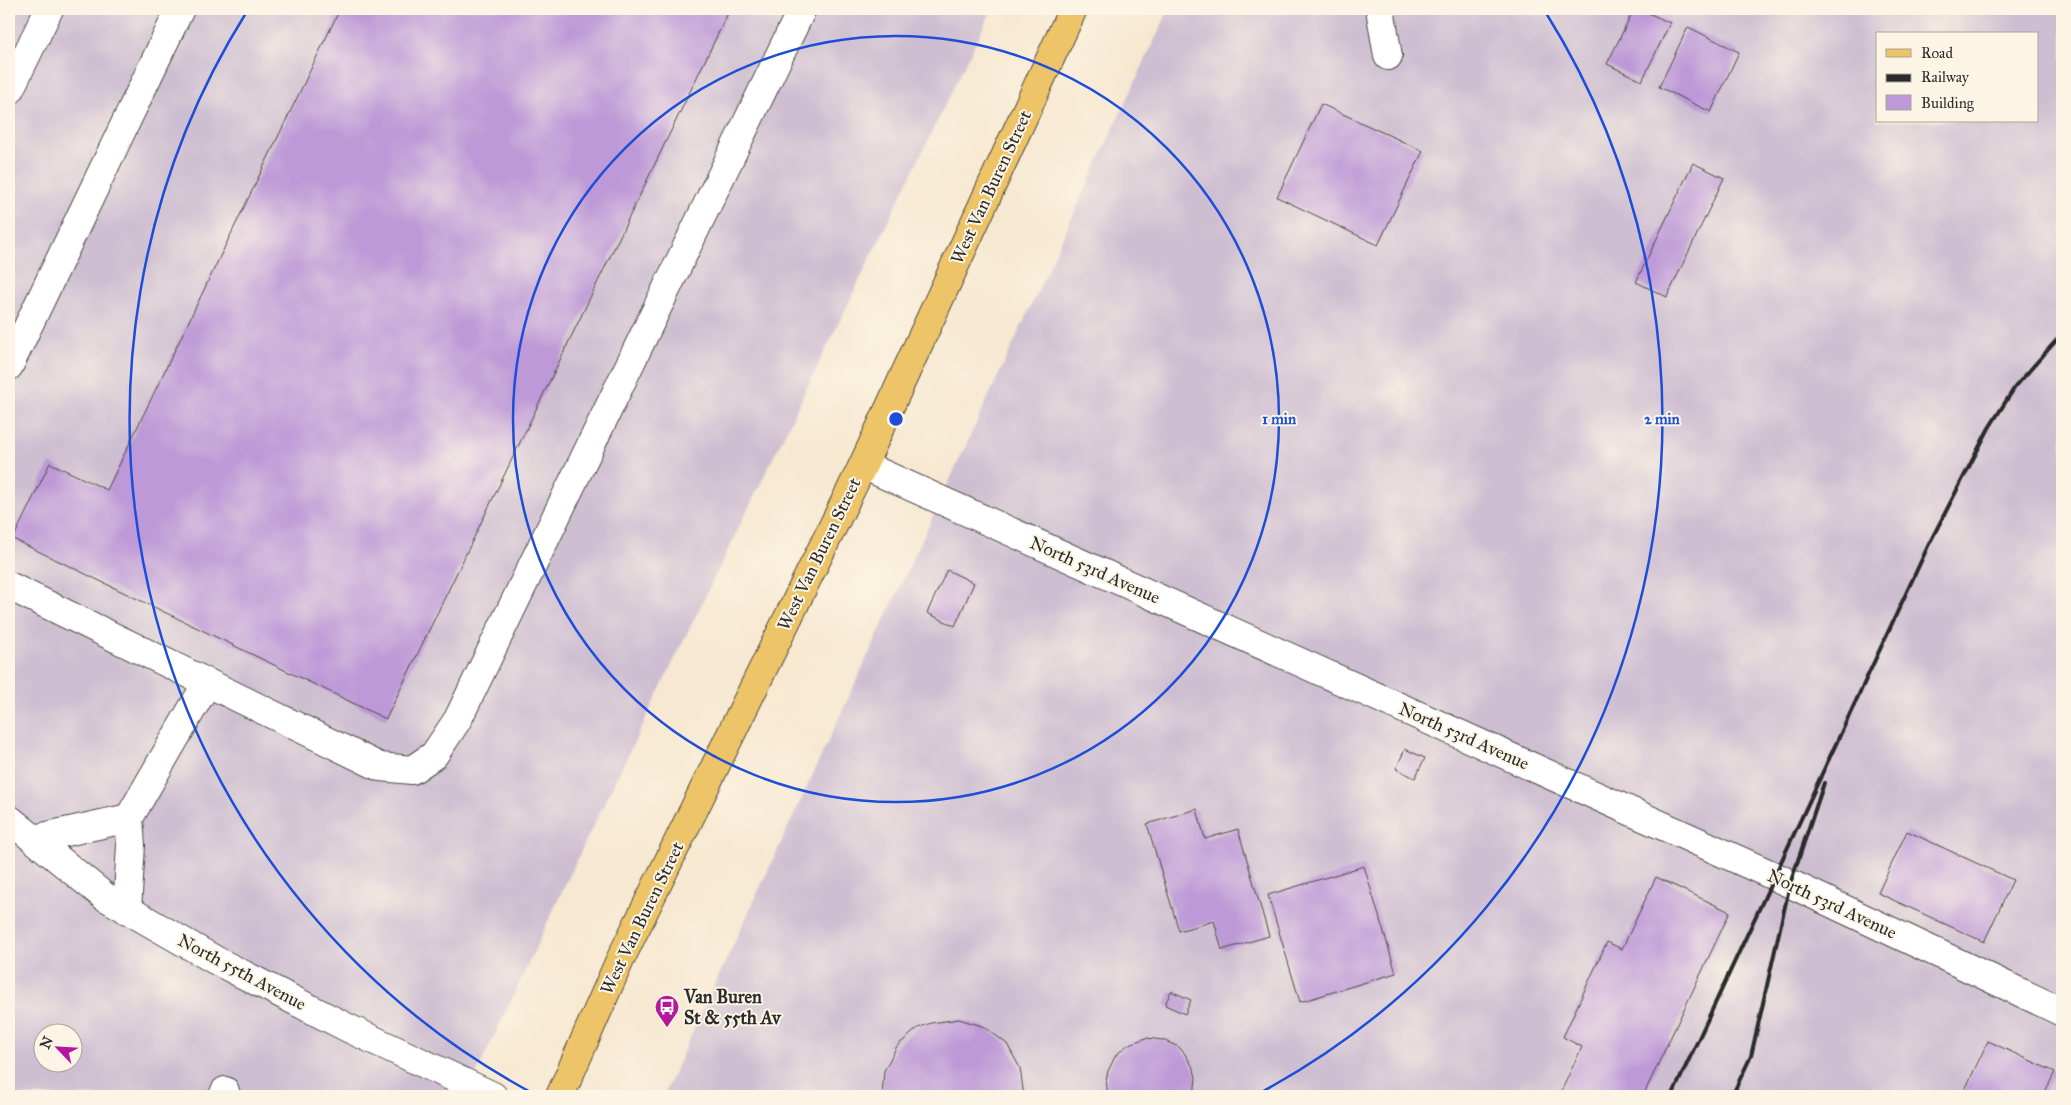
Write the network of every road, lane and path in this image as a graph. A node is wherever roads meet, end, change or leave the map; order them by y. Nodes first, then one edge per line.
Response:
1 (49, 9) edge
2 (180, 9) edge
3 (802, 9) edge
4 (1073, 9) edge
5 (1380, 9) edge
6 (1388, 56) dead end
7 (9, 91) edge
8 (9, 366) edge
9 (863, 465) junction
10 (9, 586) edge
11 (208, 683) junction
12 (129, 818) junction
13 (9, 819) edge
14 (34, 839) junction
15 (127, 910) junction
16 (2062, 1012) edge
17 (494, 1096) edge
18 (560, 1096) edge

1 - 7 street
2 - 8 street
3 - 11 street
4 - 9 main road, West Van Buren Street
5 - 6 street
9 - 16 street, North 53rd Avenue
9 - 18 main road, West Van Buren Street
10 - 11 street
11 - 12 street
12 - 14 street
12 - 15 street
13 - 14 street, North 55th Avenue
14 - 15 street, North 55th Avenue
15 - 17 street, North 55th Avenue

